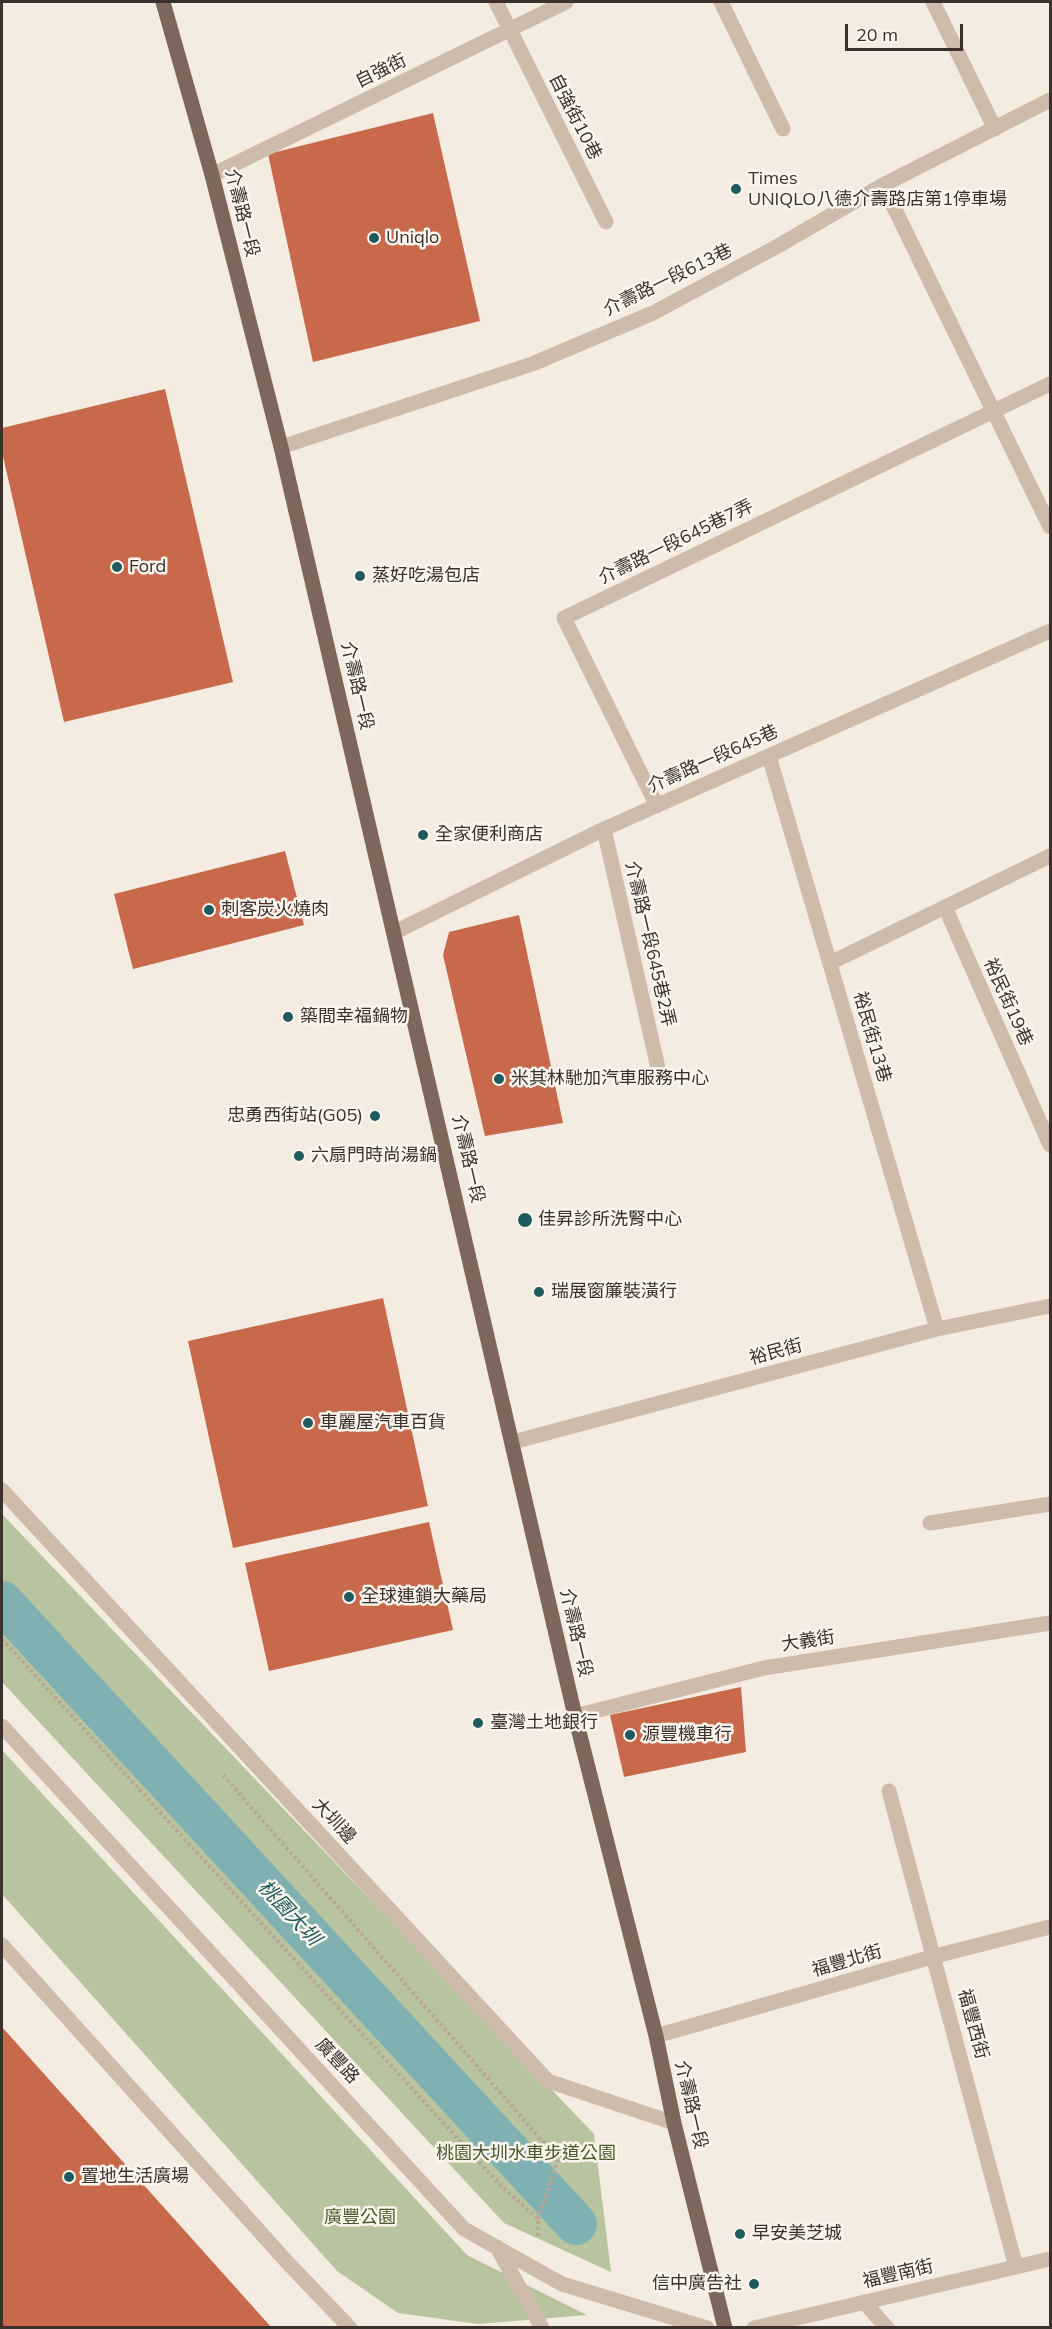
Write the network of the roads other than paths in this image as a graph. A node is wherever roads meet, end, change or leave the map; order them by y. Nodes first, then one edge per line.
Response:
1 (163, 2) edge
2 (496, 2) edge
3 (566, 2) edge
4 (721, 2) edge
5 (933, 2) edge
6 (510, 29) junction
7 (1050, 100) edge
8 (783, 129) dead end
9 (995, 129) junction
10 (212, 175) junction
11 (883, 185) junction
12 (606, 222) dead end
13 (1050, 384) edge
14 (993, 410) junction
15 (281, 447) junction
16 (1050, 527) edge
17 (1050, 631) edge
18 (769, 756) junction
19 (657, 806) junction
20 (604, 829) junction
21 (1050, 856) edge
22 (945, 907) junction
23 (395, 932) junction
24 (830, 963) junction
25 (658, 1068) dead end
26 (1050, 1145) edge
27 (1050, 1306) edge
28 (937, 1329) junction
29 (513, 1442) junction
30 (2, 1490) edge
31 (1050, 1504) edge
32 (930, 1523) dead end
33 (1050, 1623) edge
34 (575, 1716) junction
35 (2, 1726) edge
36 (889, 1791) dead end
37 (1050, 1927) edge
38 (2, 1945) edge
39 (935, 1956) junction
40 (656, 2036) junction
41 (674, 2123) junction
42 (497, 2247) junction
43 (1050, 2259) edge
44 (1016, 2267) junction
45 (864, 2302) junction
46 (350, 2328) edge
47 (542, 2328) edge
48 (707, 2328) edge
49 (725, 2328) edge
50 (754, 2328) edge
51 (887, 2328) edge

1 - 10 main road, 介壽路一段
2 - 6 street, 自強街10巷
3 - 6 street, 自強街
4 - 8 street
5 - 9 street
6 - 10 street, 自強街
6 - 12 street, 自強街10巷
7 - 9 street, 介壽路一段613巷
9 - 11 street, 介壽路一段613巷
10 - 15 main road, 介壽路一段
11 - 14 street
11 - 15 street, 介壽路一段613巷
13 - 14 street
14 - 16 street
14 - 19 street, 介壽路一段645巷7弄
15 - 23 main road, 介壽路一段
17 - 18 street, 介壽路一段645巷
18 - 19 street, 介壽路一段645巷
18 - 24 street, 裕民街13巷
19 - 20 street, 介壽路一段645巷
20 - 23 street, 介壽路一段645巷
20 - 25 street, 介壽路一段645巷2弄
21 - 22 street
22 - 24 street
22 - 26 street, 裕民街19巷
23 - 29 main road, 介壽路一段
24 - 28 street, 裕民街13巷
27 - 28 street, 裕民街
28 - 29 street, 裕民街
29 - 34 main road, 介壽路一段
30 - 41 street, 大圳邊
31 - 32 street
33 - 34 street, 大義街
34 - 40 main road, 介壽路一段
35 - 42 street, 廣豐路
36 - 39 street, 福豐西街
37 - 39 street, 福豐北街
38 - 46 street
39 - 40 street, 福豐北街
39 - 44 street, 福豐西街
40 - 41 main road, 介壽路一段
41 - 49 main road, 介壽路一段
42 - 47 street
42 - 48 street, 廣豐路
43 - 44 street, 福豐南街
44 - 45 street, 福豐南街
45 - 50 street, 福豐南街
45 - 51 street

